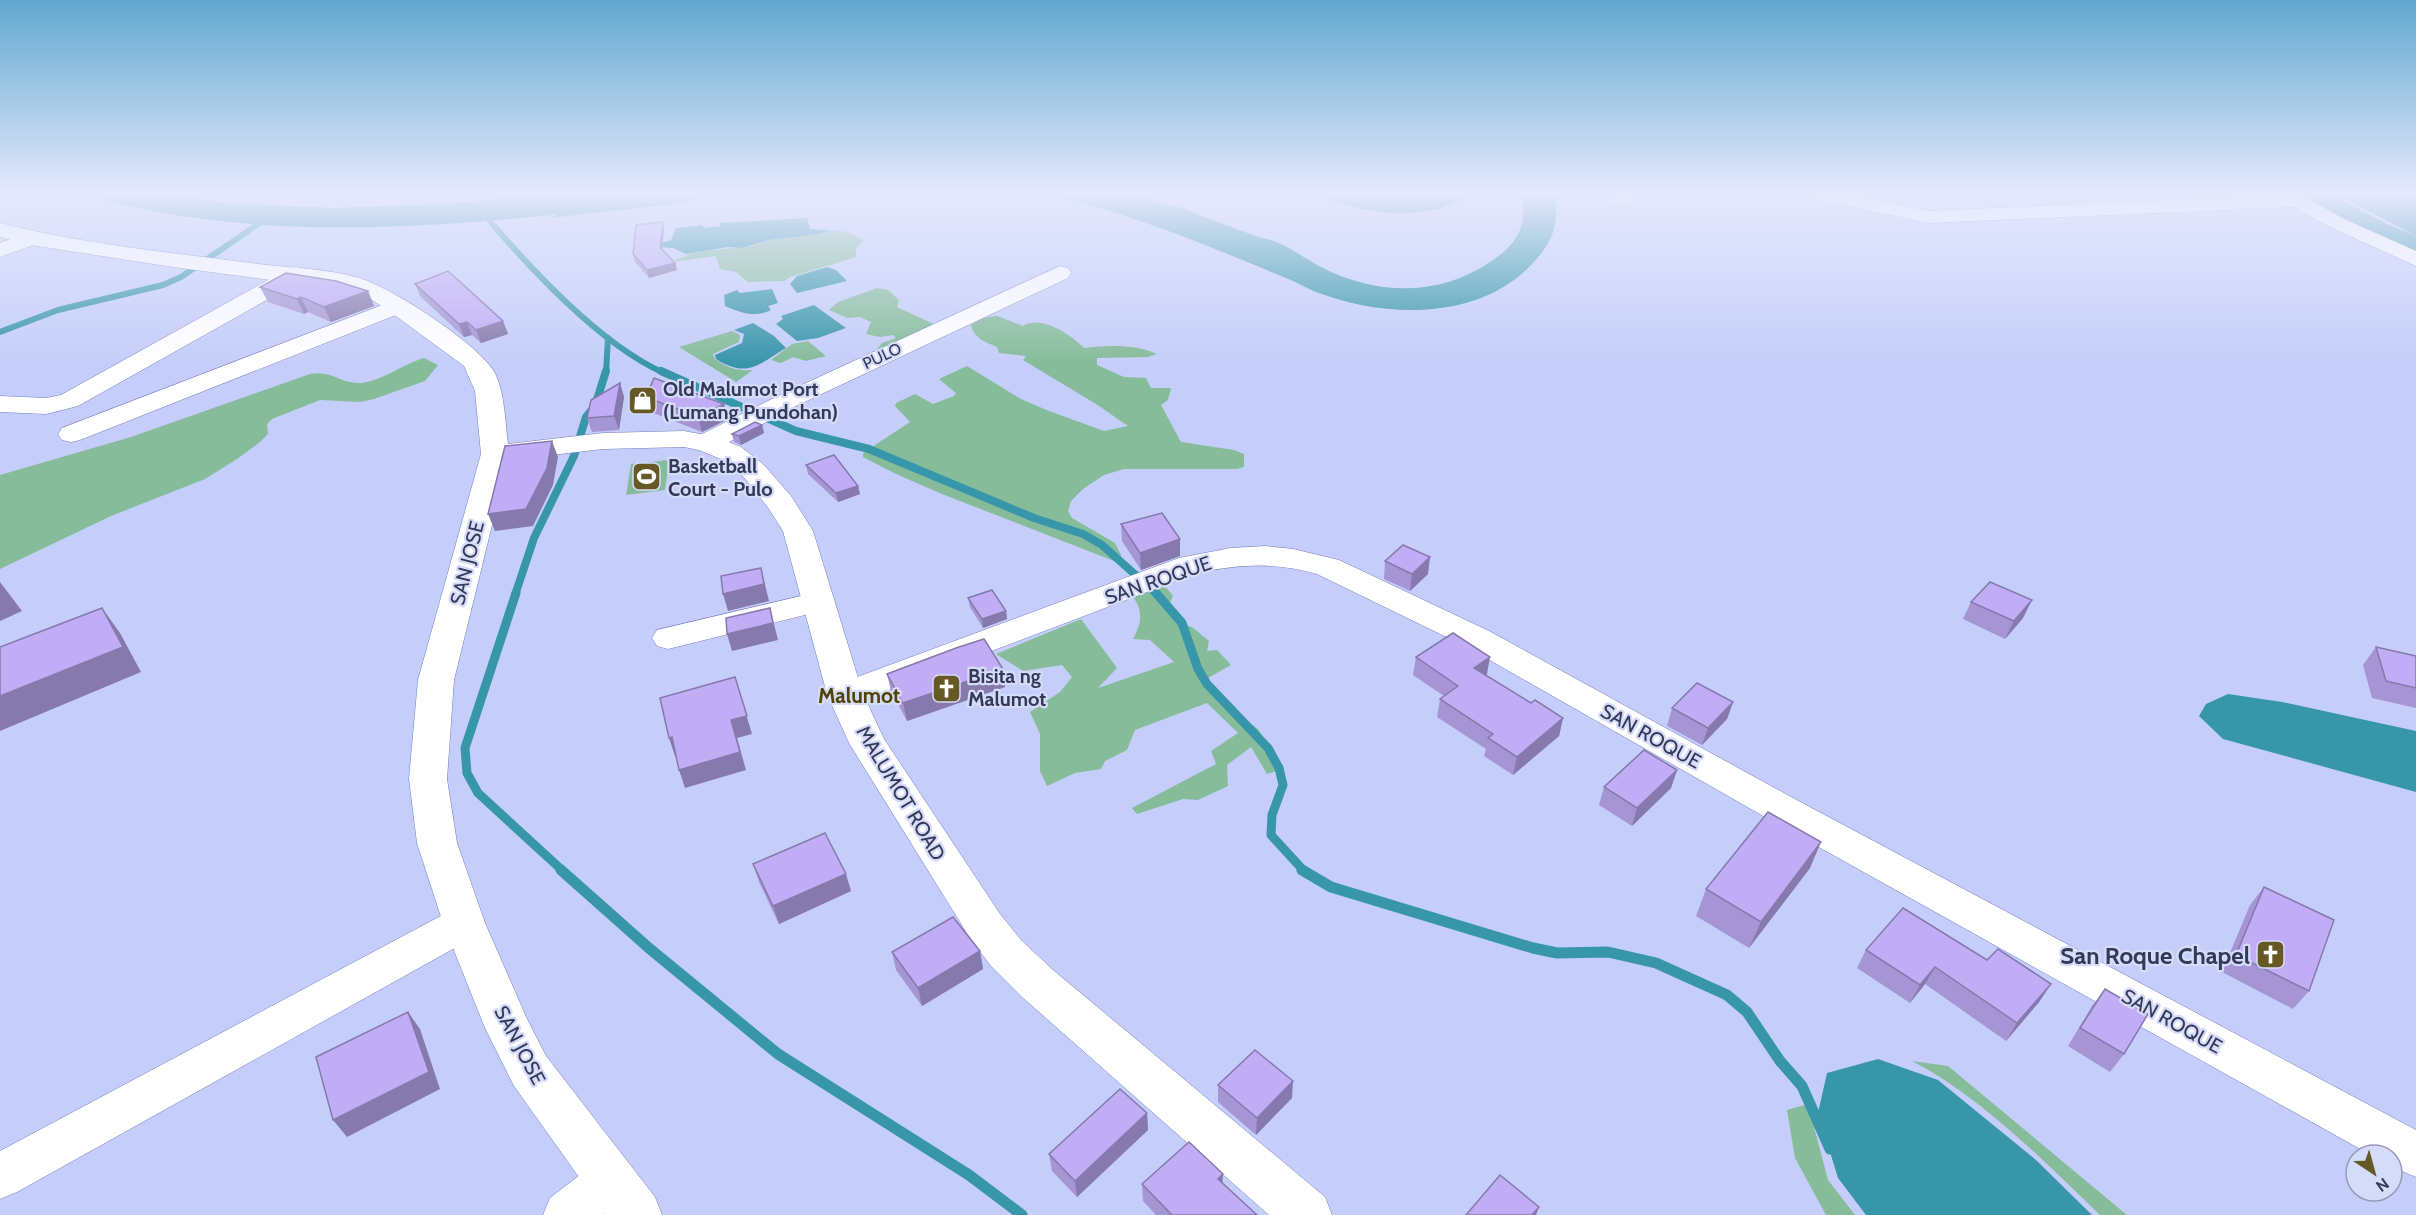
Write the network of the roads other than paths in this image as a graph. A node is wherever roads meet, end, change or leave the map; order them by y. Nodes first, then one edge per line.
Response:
1 (116, 251) edge
2 (2399, 251) edge
3 (2416, 259) edge
4 (1060, 273) dead end
5 (296, 274) junction
6 (398, 306) junction
7 (0, 404) edge
8 (71, 434) dead end
9 (722, 434) junction
10 (495, 454) junction
11 (818, 602) junction
12 (668, 638) dead end
13 (846, 694) junction
14 (464, 923) junction
15 (2416, 1155) edge
16 (0, 1176) edge
17 (624, 1198) edge
18 (567, 1215) edge
19 (1307, 1215) edge

1 - 5 street, SAN JOSE
2 - 3 street
4 - 9 street, PULO
5 - 6 street, SAN JOSE
5 - 7 street
6 - 8 street
6 - 10 street, SAN JOSE
9 - 10 street, MALUMOT ROAD
9 - 11 street, MALUMOT ROAD
10 - 14 street, SAN JOSE
11 - 12 street
11 - 13 street, MALUMOT ROAD
13 - 15 street, SAN ROQUE
13 - 19 street, MALUMOT ROAD
14 - 16 street
14 - 17 street, SAN JOSE
17 - 18 street

